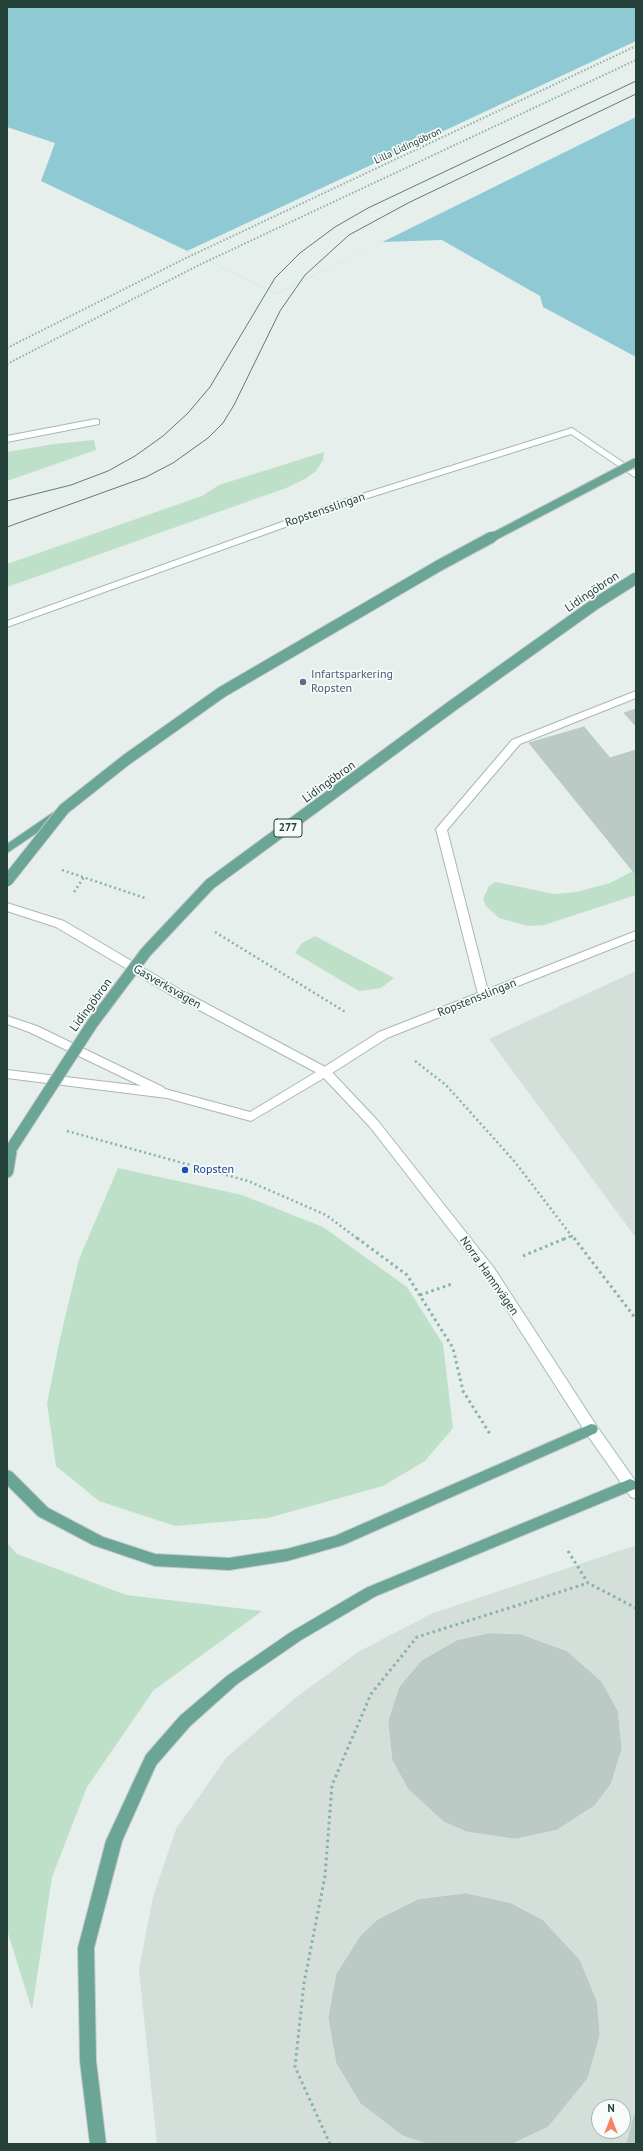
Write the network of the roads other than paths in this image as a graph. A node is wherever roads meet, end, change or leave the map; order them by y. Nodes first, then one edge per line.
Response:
1 (96, 422) dead end
2 (7, 438) edge
3 (636, 462) edge
4 (636, 475) edge
5 (636, 578) edge
6 (7, 624) edge
7 (636, 694) edge
8 (64, 810) junction
9 (7, 849) edge
10 (7, 881) edge
11 (7, 907) edge
12 (636, 935) edge
13 (483, 995) junction
14 (7, 1020) edge
15 (325, 1072) junction
16 (7, 1074) edge
17 (167, 1094) junction
18 (9, 1152) edge
19 (7, 1173) edge
20 (591, 1429) junction
21 (7, 1476) edge
22 (633, 1489) edge
23 (98, 2144) edge

1 - 2 street
3 - 8 main road, bridge
4 - 6 street, Ropstensslingan
5 - 18 main road, Lidingöbron / 277, bridge
7 - 13 street
8 - 9 main road, bridge
8 - 10 main road, bridge
11 - 15 street, Gasverksvägen
12 - 13 street, Ropstensslingan
13 - 15 street, Ropstensslingan
14 - 17 street
15 - 17 street, Ropstensslingan
15 - 20 street, Norra Hamnvägen
16 - 17 street
18 - 19 main road
20 - 21 main road
20 - 22 street, Norra Hamnvägen
22 - 23 main road

